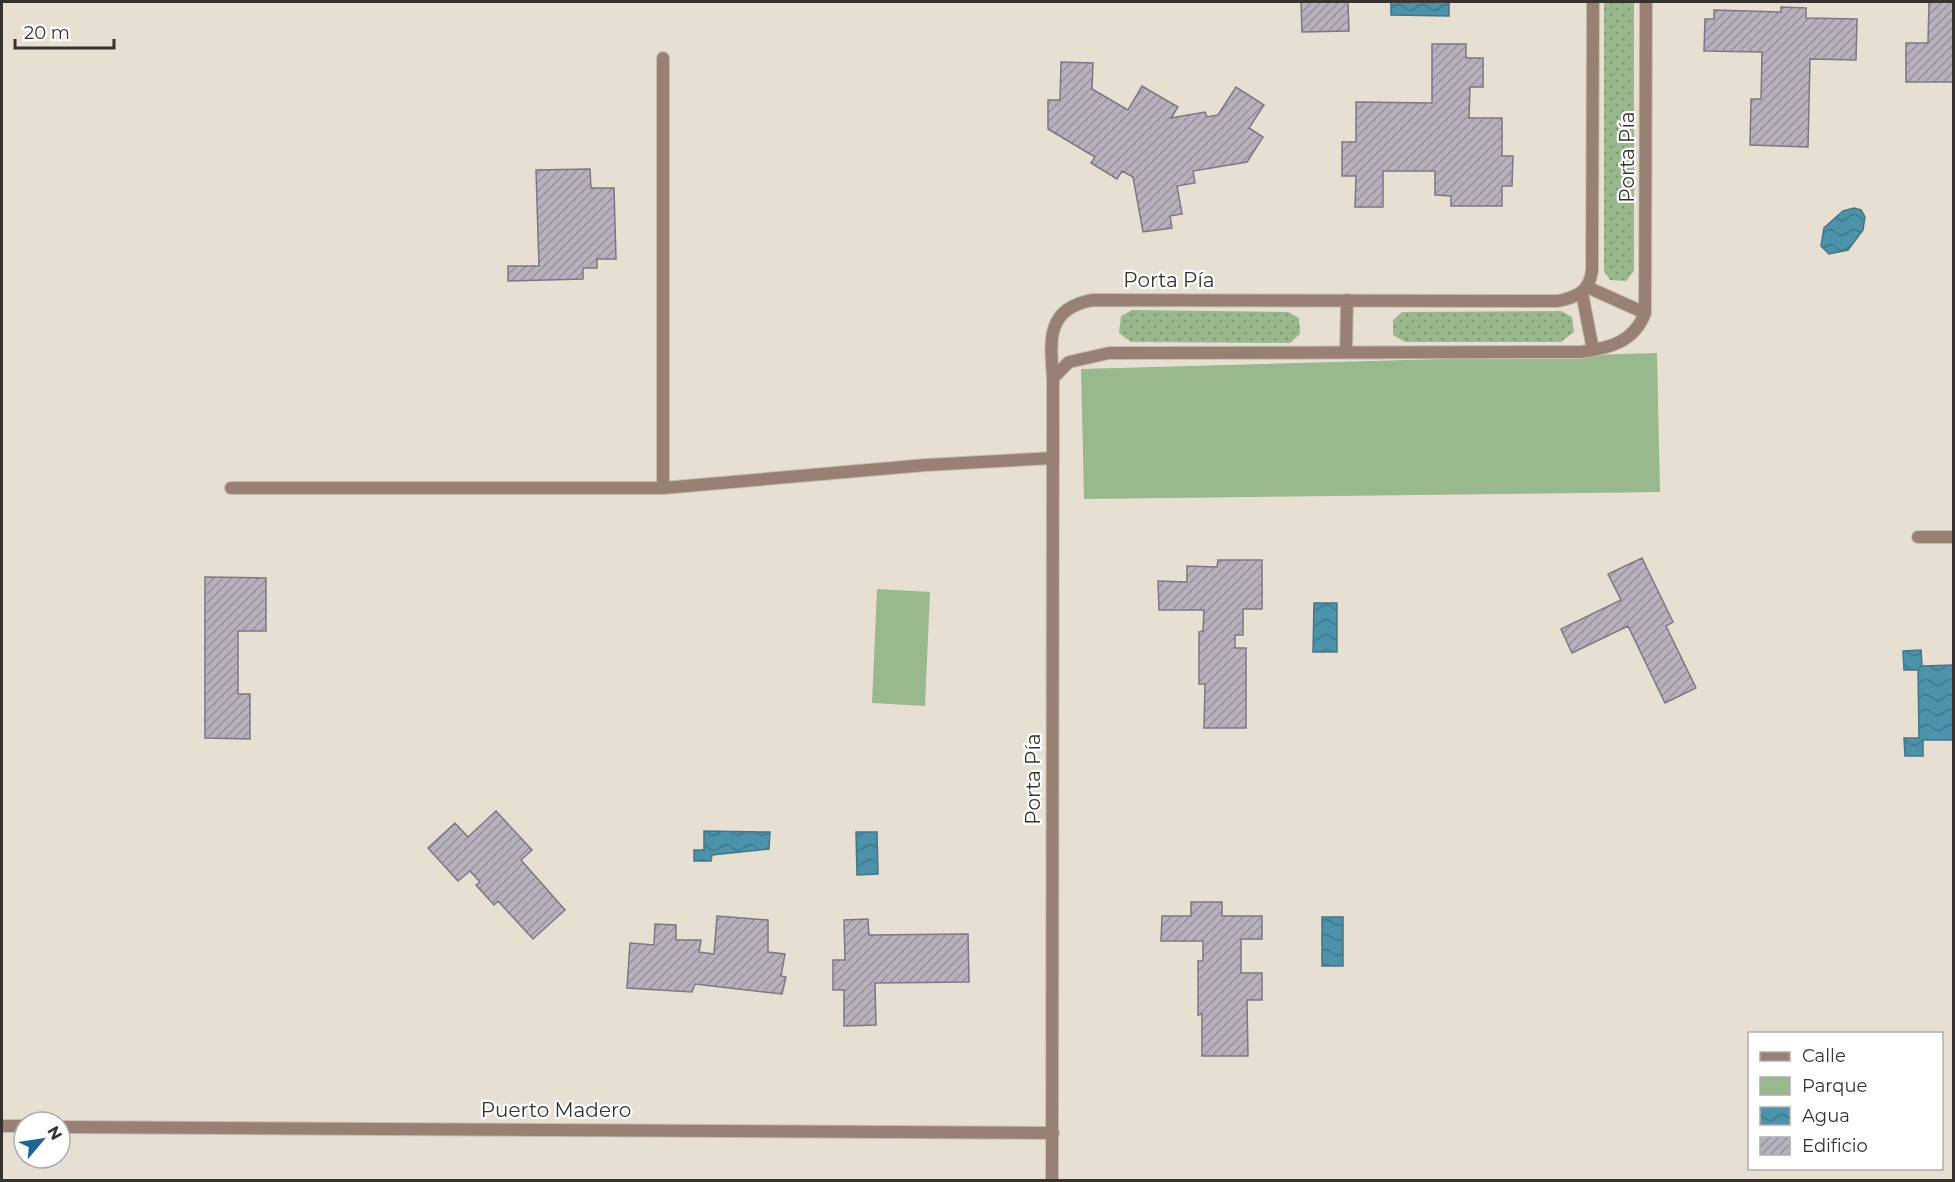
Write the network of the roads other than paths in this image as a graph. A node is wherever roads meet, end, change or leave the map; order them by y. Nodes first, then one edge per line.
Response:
1 (1593, 2) edge
2 (1646, 2) edge
3 (663, 58) dead end
4 (1585, 290) junction
5 (1347, 300) junction
6 (1645, 313) junction
7 (1593, 350) junction
8 (1346, 352) junction
9 (1053, 378) junction
10 (1053, 458) junction
11 (231, 488) dead end
12 (663, 488) junction
13 (1918, 537) dead end
14 (1953, 537) edge
15 (72, 1127) edge
16 (1053, 1133) junction
17 (1052, 1180) edge

1 - 4 street, Porta Pía
2 - 6 street, Porta Pía
3 - 12 street
4 - 5 street, Porta Pía
4 - 6 street
4 - 7 street, Porta Pía
5 - 8 street
5 - 9 street, Porta Pía
6 - 7 street
7 - 8 street
8 - 9 street
9 - 10 street, Porta Pía
10 - 12 street
10 - 16 street, Porta Pía
11 - 12 street
13 - 14 street
15 - 16 street, Puerto Madero
16 - 17 street, Porta Pía

